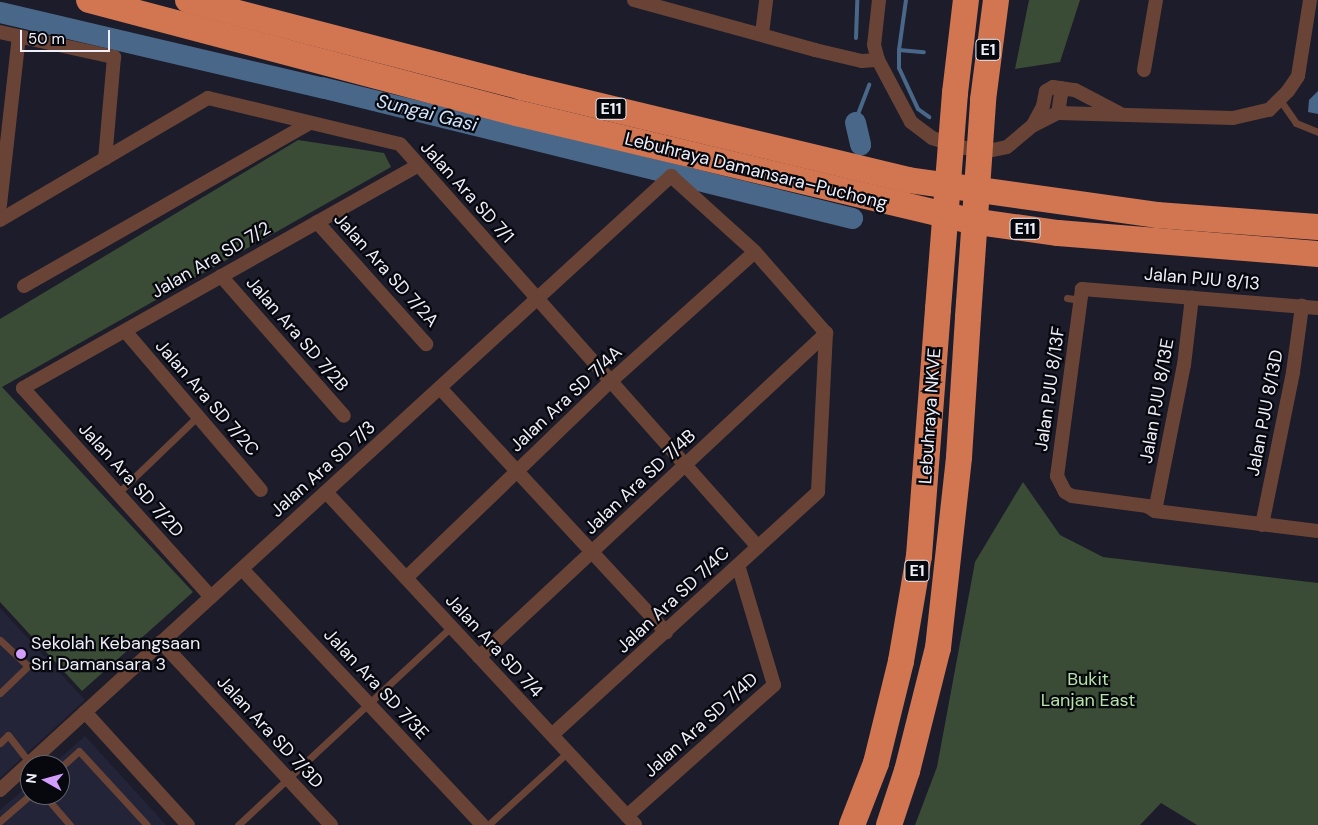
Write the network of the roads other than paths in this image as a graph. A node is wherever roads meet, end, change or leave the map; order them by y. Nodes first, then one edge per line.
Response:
1 (89, 0) edge
2 (188, 0) edge
3 (634, 0) edge
4 (766, 0) edge
5 (879, 0) edge
6 (966, 0) edge
7 (996, 0) edge
8 (1156, 0) edge
9 (1310, 0) edge
10 (656, 3) edge
11 (0, 32) edge
12 (762, 34) junction
13 (19, 36) junction
14 (878, 60) junction
15 (1144, 70) dead end
16 (1062, 88) junction
17 (1280, 100) junction
18 (1058, 113) junction
19 (1120, 113) junction
20 (310, 123) junction
21 (1033, 125) junction
22 (1318, 132) edge
23 (104, 159) junction
24 (418, 165) junction
25 (0, 204) edge
26 (0, 220) edge
27 (317, 222) junction
28 (1318, 227) edge
29 (755, 252) junction
30 (1318, 254) edge
31 (221, 276) junction
32 (24, 286) dead end
33 (1077, 295) joint
34 (1192, 297) junction
35 (537, 299) junction
36 (1302, 306) junction
37 (1318, 308) edge
38 (124, 331) junction
39 (826, 333) junction
40 (426, 344) dead end
41 (611, 382) junction
42 (23, 388) joint
43 (440, 388) junction
44 (344, 416) dead end
45 (197, 417) junction
46 (686, 466) junction
47 (517, 471) junction
48 (262, 490) dead end
49 (119, 492) junction
50 (326, 492) junction
51 (1155, 510) junction
52 (1262, 525) junction
53 (1318, 531) edge
54 (758, 547) junction
55 (592, 552) junction
56 (738, 565) junction
57 (242, 569) junction
58 (406, 578) junction
59 (211, 597) junction
60 (451, 627) junction
61 (666, 632) junction
62 (0, 640) edge
63 (161, 642) junction
64 (479, 656) junction
65 (0, 694) edge
66 (368, 704) junction
67 (85, 712) junction
68 (552, 735) junction
69 (0, 742) edge
70 (568, 752) junction
71 (24, 755) edge
72 (39, 755) edge
73 (70, 759) edge
74 (20, 772) edge
75 (287, 778) junction
76 (0, 790) edge
77 (20, 804) edge
78 (53, 805) edge
79 (0, 821) edge
80 (631, 821) edge
81 (70, 825) edge
82 (148, 825) edge
83 (188, 825) edge
84 (238, 825) edge
85 (331, 825) edge
86 (482, 825) edge
87 (488, 825) edge
88 (852, 825) edge
89 (889, 825) edge

1 - 30 highway, Lebuhraya Damansara–Puchong / E11
2 - 28 highway, Lebuhraya Damansara–Puchong / E11
3 - 10 street
4 - 12 street
5 - 14 street
6 - 88 highway, Lebuhraya NKVE / E1, bridge
7 - 89 highway, Lebuhraya NKVE / E1, bridge
8 - 15 street
9 - 17 street
10 - 12 street
11 - 13 street
12 - 14 street
13 - 23 street
13 - 25 street
14 - 21 street
16 - 18 street
16 - 19 street
16 - 21 street
17 - 19 street
17 - 22 lane
18 - 19 street
18 - 21 street
20 - 23 street, Jalan Ara SD 7/1
20 - 24 street, Jalan Ara SD 7/1
20 - 32 street
23 - 26 street, Jalan Ara SD 7/1
24 - 27 street, Jalan Ara SD 7/2
24 - 35 street, Jalan Ara SD 7/1
27 - 31 street, Jalan Ara SD 7/2
27 - 40 street, Jalan Ara SD 7/2A
29 - 35 street, Jalan Ara SD 7/3
29 - 39 street
29 - 41 street, Jalan Ara SD 7/4A
31 - 38 street, Jalan Ara SD 7/2
31 - 44 street, Jalan Ara SD 7/2B
33 - 34 street, Jalan PJU 8/13
33 - 51 street, Jalan PJU 8/13F
34 - 36 street, Jalan PJU 8/13
34 - 51 street, Jalan PJU 8/13E
35 - 41 street, Jalan Ara SD 7/1
35 - 43 street, Jalan Ara SD 7/3
36 - 37 street, Jalan PJU 8/13
36 - 52 street, Jalan PJU 8/13D
38 - 42 street, Jalan Ara SD 7/2
38 - 45 street, Jalan Ara SD 7/2C
39 - 46 street, Jalan Ara SD 7/4B
39 - 54 street, Jalan Ara SD 7/4C
41 - 46 street, Jalan Ara SD 7/1
41 - 47 street, Jalan Ara SD 7/4A
42 - 49 street, Jalan Ara SD 7/2D
43 - 47 street
43 - 50 street, Jalan Ara SD 7/3
45 - 48 street, Jalan Ara SD 7/2C
45 - 49 lane
46 - 54 street, Jalan Ara SD 7/1
46 - 55 street, Jalan Ara SD 7/4B
47 - 55 street
47 - 58 street, Jalan Ara SD 7/4A
49 - 59 street, Jalan Ara SD 7/2D
50 - 57 street, Jalan Ara SD 7/3
50 - 58 street, Jalan Ara SD 7/4
51 - 52 street
52 - 53 street
54 - 56 street, Jalan Ara SD 7/4C
55 - 61 street
55 - 64 street, Jalan Ara SD 7/4B
56 - 61 street, Jalan Ara SD 7/4C
56 - 80 street, Jalan Ara SD 7/4D
57 - 59 street, Jalan Ara SD 7/3
57 - 66 street, Jalan Ara SD 7/3E
58 - 60 street, Jalan Ara SD 7/4
59 - 63 street, Jalan Ara SD 7/3
60 - 64 street, Jalan Ara SD 7/4
60 - 66 lane
61 - 68 street, Jalan Ara SD 7/4C
62 - 65 lane
63 - 67 street, Jalan Ara SD 7/3
63 - 75 street, Jalan Ara SD 7/3D
64 - 68 street, Jalan Ara SD 7/4
66 - 75 lane
66 - 86 street, Jalan Ara SD 7/3E
67 - 72 street, Jalan Ara SD 7/3
67 - 83 street
68 - 70 street, Jalan Ara SD 7/4
69 - 71 lane
70 - 80 street, Jalan Ara SD 7/4
70 - 87 lane
73 - 82 lane
74 - 76 street, Jalan Ara SD 7/3
75 - 84 lane
75 - 85 street, Jalan Ara SD 7/3D
77 - 79 lane
78 - 81 lane

